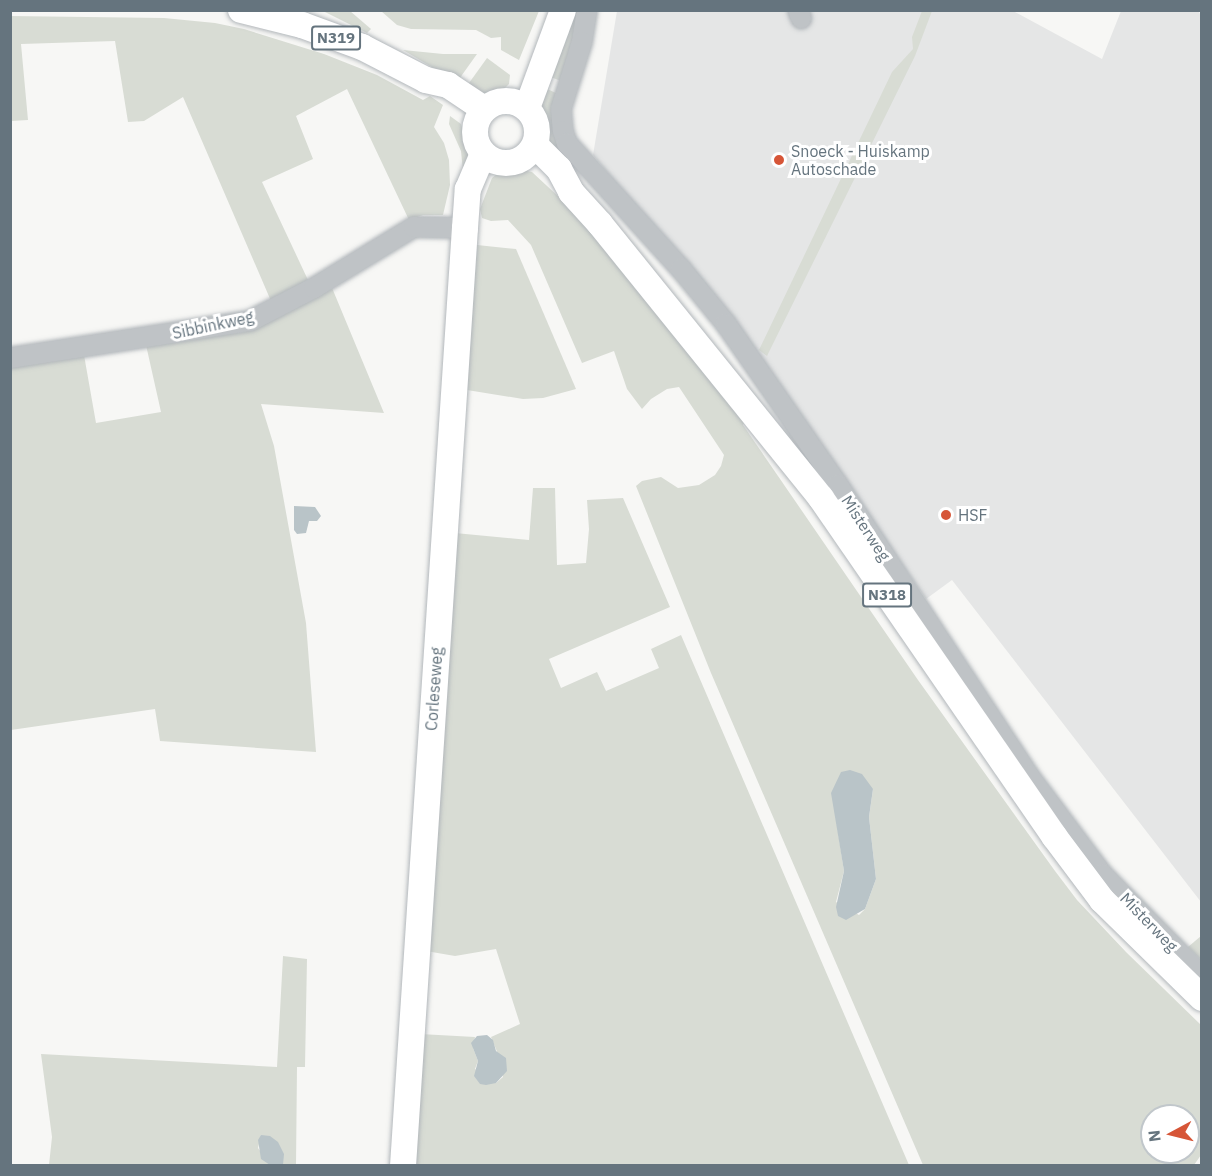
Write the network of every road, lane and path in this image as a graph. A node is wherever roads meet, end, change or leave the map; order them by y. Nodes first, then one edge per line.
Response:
1 (242, 10) edge
2 (561, 10) edge
3 (587, 10) edge
4 (519, 105) junction
5 (480, 117) junction
6 (529, 152) junction
7 (489, 158) junction
8 (466, 220) junction
9 (10, 358) edge
10 (1202, 976) edge
11 (1202, 998) edge
12 (403, 1166) edge

1 - 5 main road, N319
2 - 4 main road
3 - 10 street, Misterweg
4 - 5 main road
4 - 6 main road
5 - 7 main road
6 - 7 main road
6 - 11 main road, Misterweg / N318
7 - 8 main road, Corleseweg
8 - 9 street, Sibbinkweg
8 - 12 main road, Corleseweg

